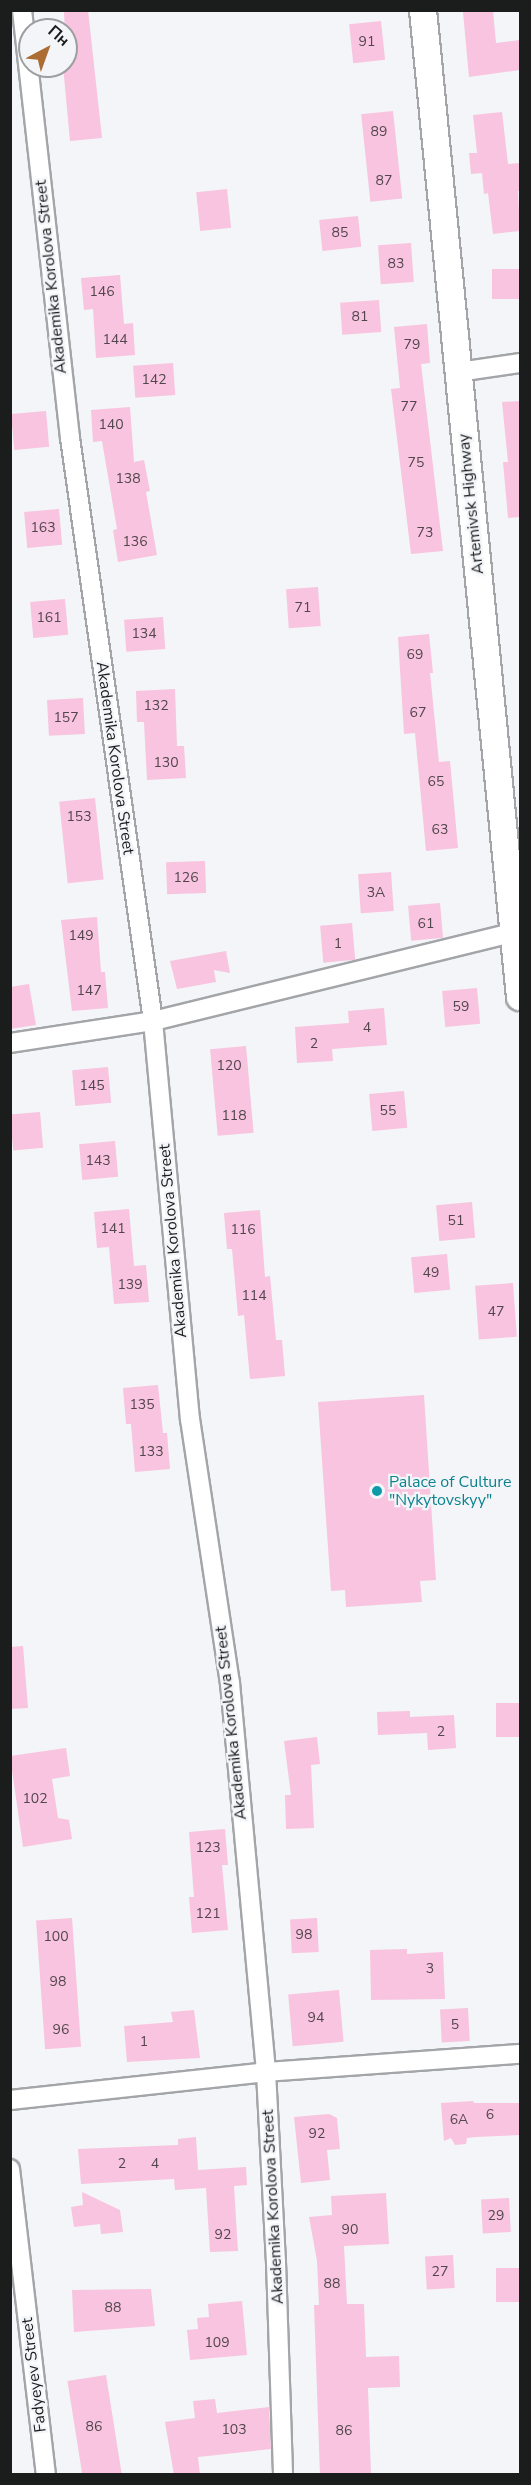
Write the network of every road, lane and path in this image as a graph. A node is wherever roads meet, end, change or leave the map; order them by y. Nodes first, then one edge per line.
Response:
1 (423, 10) edge
2 (22, 78) edge
3 (520, 363) edge
4 (458, 372) junction
5 (518, 931) edge
6 (520, 998) edge
7 (153, 1021) junction
8 (10, 1043) edge
9 (520, 2054) edge
10 (266, 2072) junction
11 (10, 2100) edge
12 (10, 2169) edge
13 (46, 2475) edge
14 (283, 2475) edge

1 - 4 main road, Artemivsk Highway
2 - 7 street, Akademika Korolova Street
3 - 4 street
4 - 5 main road, Artemivsk Highway
5 - 6 main road, Artemivsk Highway
5 - 7 street
7 - 8 street
7 - 10 street, Akademika Korolova Street
9 - 10 street
10 - 11 street
10 - 14 street, Akademika Korolova Street
12 - 13 street, Fadyeyev Street

